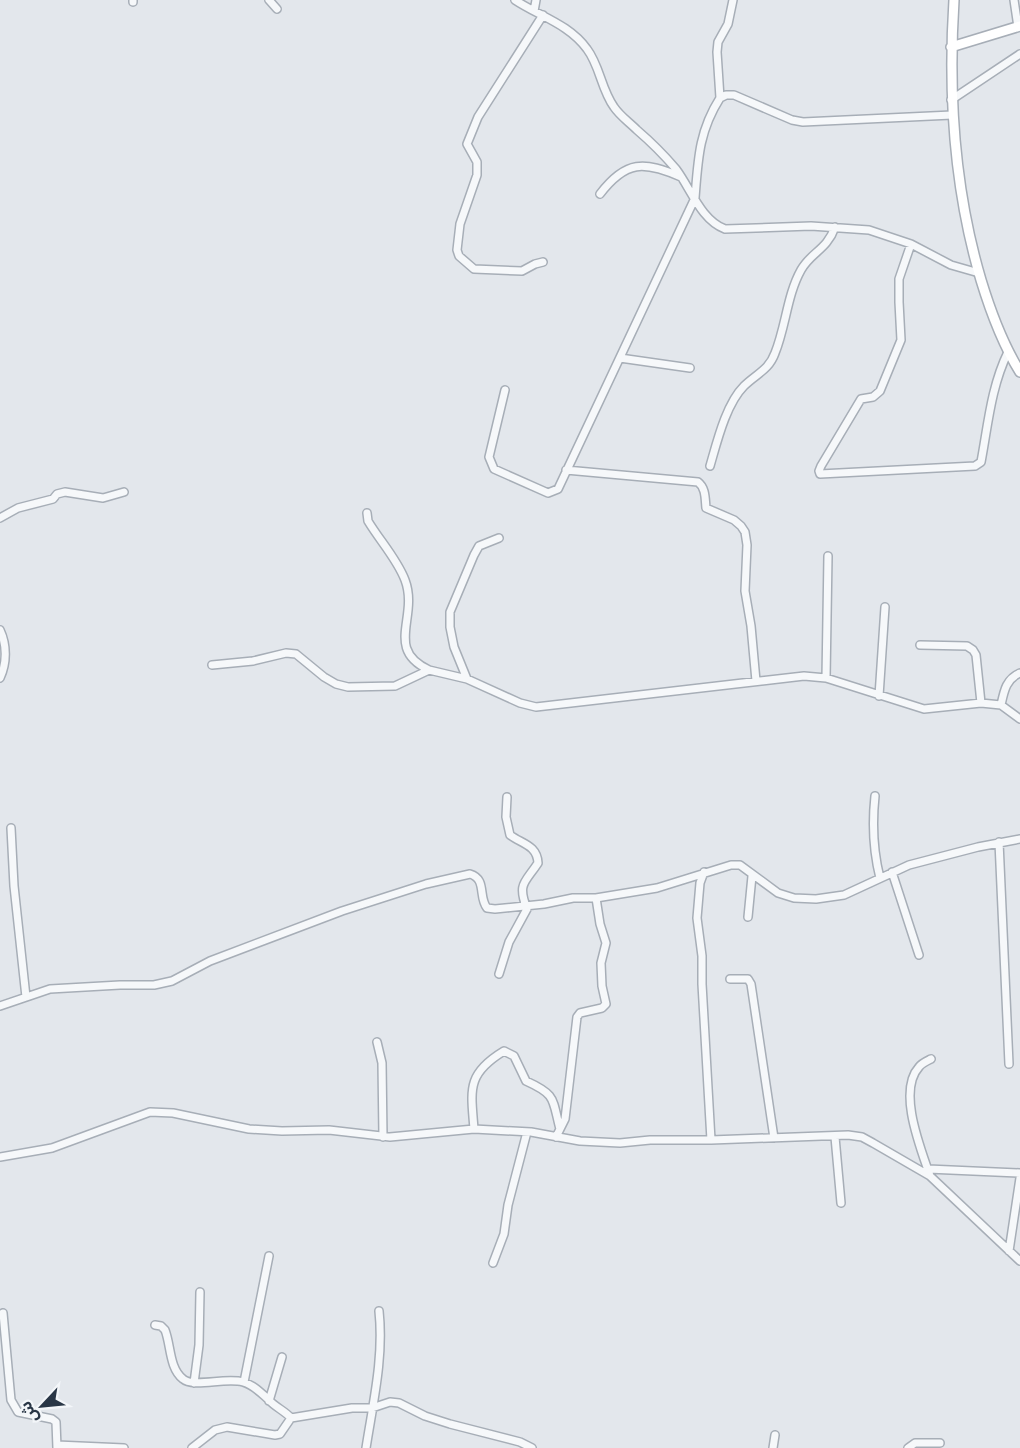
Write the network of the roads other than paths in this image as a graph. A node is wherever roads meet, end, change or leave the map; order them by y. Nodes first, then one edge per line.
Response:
1 (269, 0) edge
2 (515, 0) edge
3 (536, 0) edge
4 (733, 0) edge
5 (954, 0) edge
6 (1014, 0) edge
7 (277, 9) dead end
8 (534, 11) junction
9 (543, 15) junction
10 (1019, 26) edge
11 (951, 47) junction
12 (1020, 54) edge
13 (720, 98) junction
14 (951, 100) junction
15 (952, 115) junction
16 (681, 177) junction
17 (600, 194) dead end
18 (695, 198) junction
19 (835, 227) junction
20 (911, 244) junction
21 (543, 262) dead end
22 (979, 273) junction
23 (1008, 352) junction
24 (620, 358) junction
25 (690, 369) dead end
26 (1020, 372) edge
27 (506, 390) dead end
28 (710, 466) dead end
29 (566, 470) junction
30 (124, 492) dead end
31 (367, 513) dead end
32 (0, 518) edge
33 (499, 538) dead end
34 (828, 556) dead end
35 (885, 607) dead end
36 (0, 630) edge
37 (920, 645) dead end
38 (212, 665) dead end
39 (429, 670) junction
40 (1020, 673) edge
41 (0, 678) edge
42 (826, 678) junction
43 (467, 679) junction
44 (756, 681) junction
45 (879, 696) junction
46 (981, 703) junction
47 (1001, 705) junction
48 (1020, 719) edge
49 (875, 795) dead end
50 (507, 797) dead end
51 (11, 828) dead end
52 (1020, 839) edge
53 (999, 842) junction
54 (704, 872) junction
55 (892, 872) junction
56 (752, 876) junction
57 (880, 878) junction
58 (596, 898) junction
59 (525, 906) junction
60 (748, 917) dead end
61 (919, 955) dead end
62 (499, 974) dead end
63 (730, 979) dead end
64 (26, 997) junction
65 (0, 1006) edge
66 (377, 1042) dead end
67 (931, 1059) dead end
68 (1009, 1064) dead end
69 (474, 1129) junction
70 (561, 1129) junction
71 (527, 1132) junction
72 (383, 1137) junction
73 (556, 1137) junction
74 (835, 1137) junction
75 (774, 1138) junction
76 (711, 1140) junction
77 (0, 1157) edge
78 (929, 1173) junction
79 (1020, 1173) edge
80 (1020, 1178) edge
81 (841, 1203) dead end
82 (1009, 1251) junction
83 (269, 1256) dead end
84 (1020, 1261) edge
85 (493, 1263) dead end
86 (200, 1292) dead end
87 (379, 1311) dead end
88 (3, 1313) dead end
89 (155, 1325) dead end
90 (282, 1357) dead end
91 (244, 1382) junction
92 (194, 1383) junction
93 (269, 1401) junction
94 (372, 1408) junction
95 (291, 1418) junction
96 (775, 1435) dead end
97 (940, 1443) dead end
98 (57, 1447) edge
99 (124, 1448) edge
100 (192, 1448) edge
101 (366, 1448) edge
102 (532, 1448) edge
103 (773, 1448) edge
104 (908, 1448) edge

1 - 7 street
2 - 8 street
3 - 8 street
4 - 13 street
5 - 11 street
6 - 10 street
8 - 9 street
9 - 16 street
9 - 21 street
10 - 11 street
11 - 14 street
12 - 14 street
13 - 15 street
13 - 18 street
14 - 15 street
15 - 22 street
16 - 17 street
16 - 18 street
18 - 19 street
18 - 24 street
19 - 20 street
19 - 28 street
20 - 22 street
20 - 23 street
22 - 23 street
23 - 26 street
24 - 25 street
24 - 29 street
27 - 29 street
29 - 44 street
30 - 32 street
31 - 39 street
33 - 43 street
34 - 42 street
35 - 45 street
36 - 41 street
37 - 46 street
38 - 39 street
39 - 43 street
40 - 47 street
42 - 44 street
42 - 45 street
43 - 44 street
45 - 46 street
46 - 47 street
47 - 48 street
49 - 57 street
50 - 59 street
51 - 64 street
52 - 53 street
53 - 55 street
53 - 68 street
54 - 56 street
54 - 58 street
54 - 76 street
55 - 57 street
55 - 61 street
56 - 57 street
56 - 60 street
58 - 59 street
58 - 70 street
59 - 62 street
59 - 64 street
63 - 75 street
64 - 65 street
66 - 72 street
67 - 78 street
69 - 70 street
69 - 71 street
69 - 72 street
70 - 73 street
71 - 73 street
71 - 85 street
72 - 77 street
73 - 76 street
74 - 75 street
74 - 78 street
74 - 81 street
75 - 76 street
78 - 79 street
78 - 82 street
80 - 82 street
82 - 84 street
83 - 91 street
86 - 92 street
87 - 94 street
88 - 98 street
89 - 92 street
90 - 93 street
91 - 92 street
91 - 93 street
93 - 95 street
94 - 95 street
94 - 101 street
94 - 102 street
95 - 100 street
96 - 103 street
97 - 104 street
98 - 99 street

